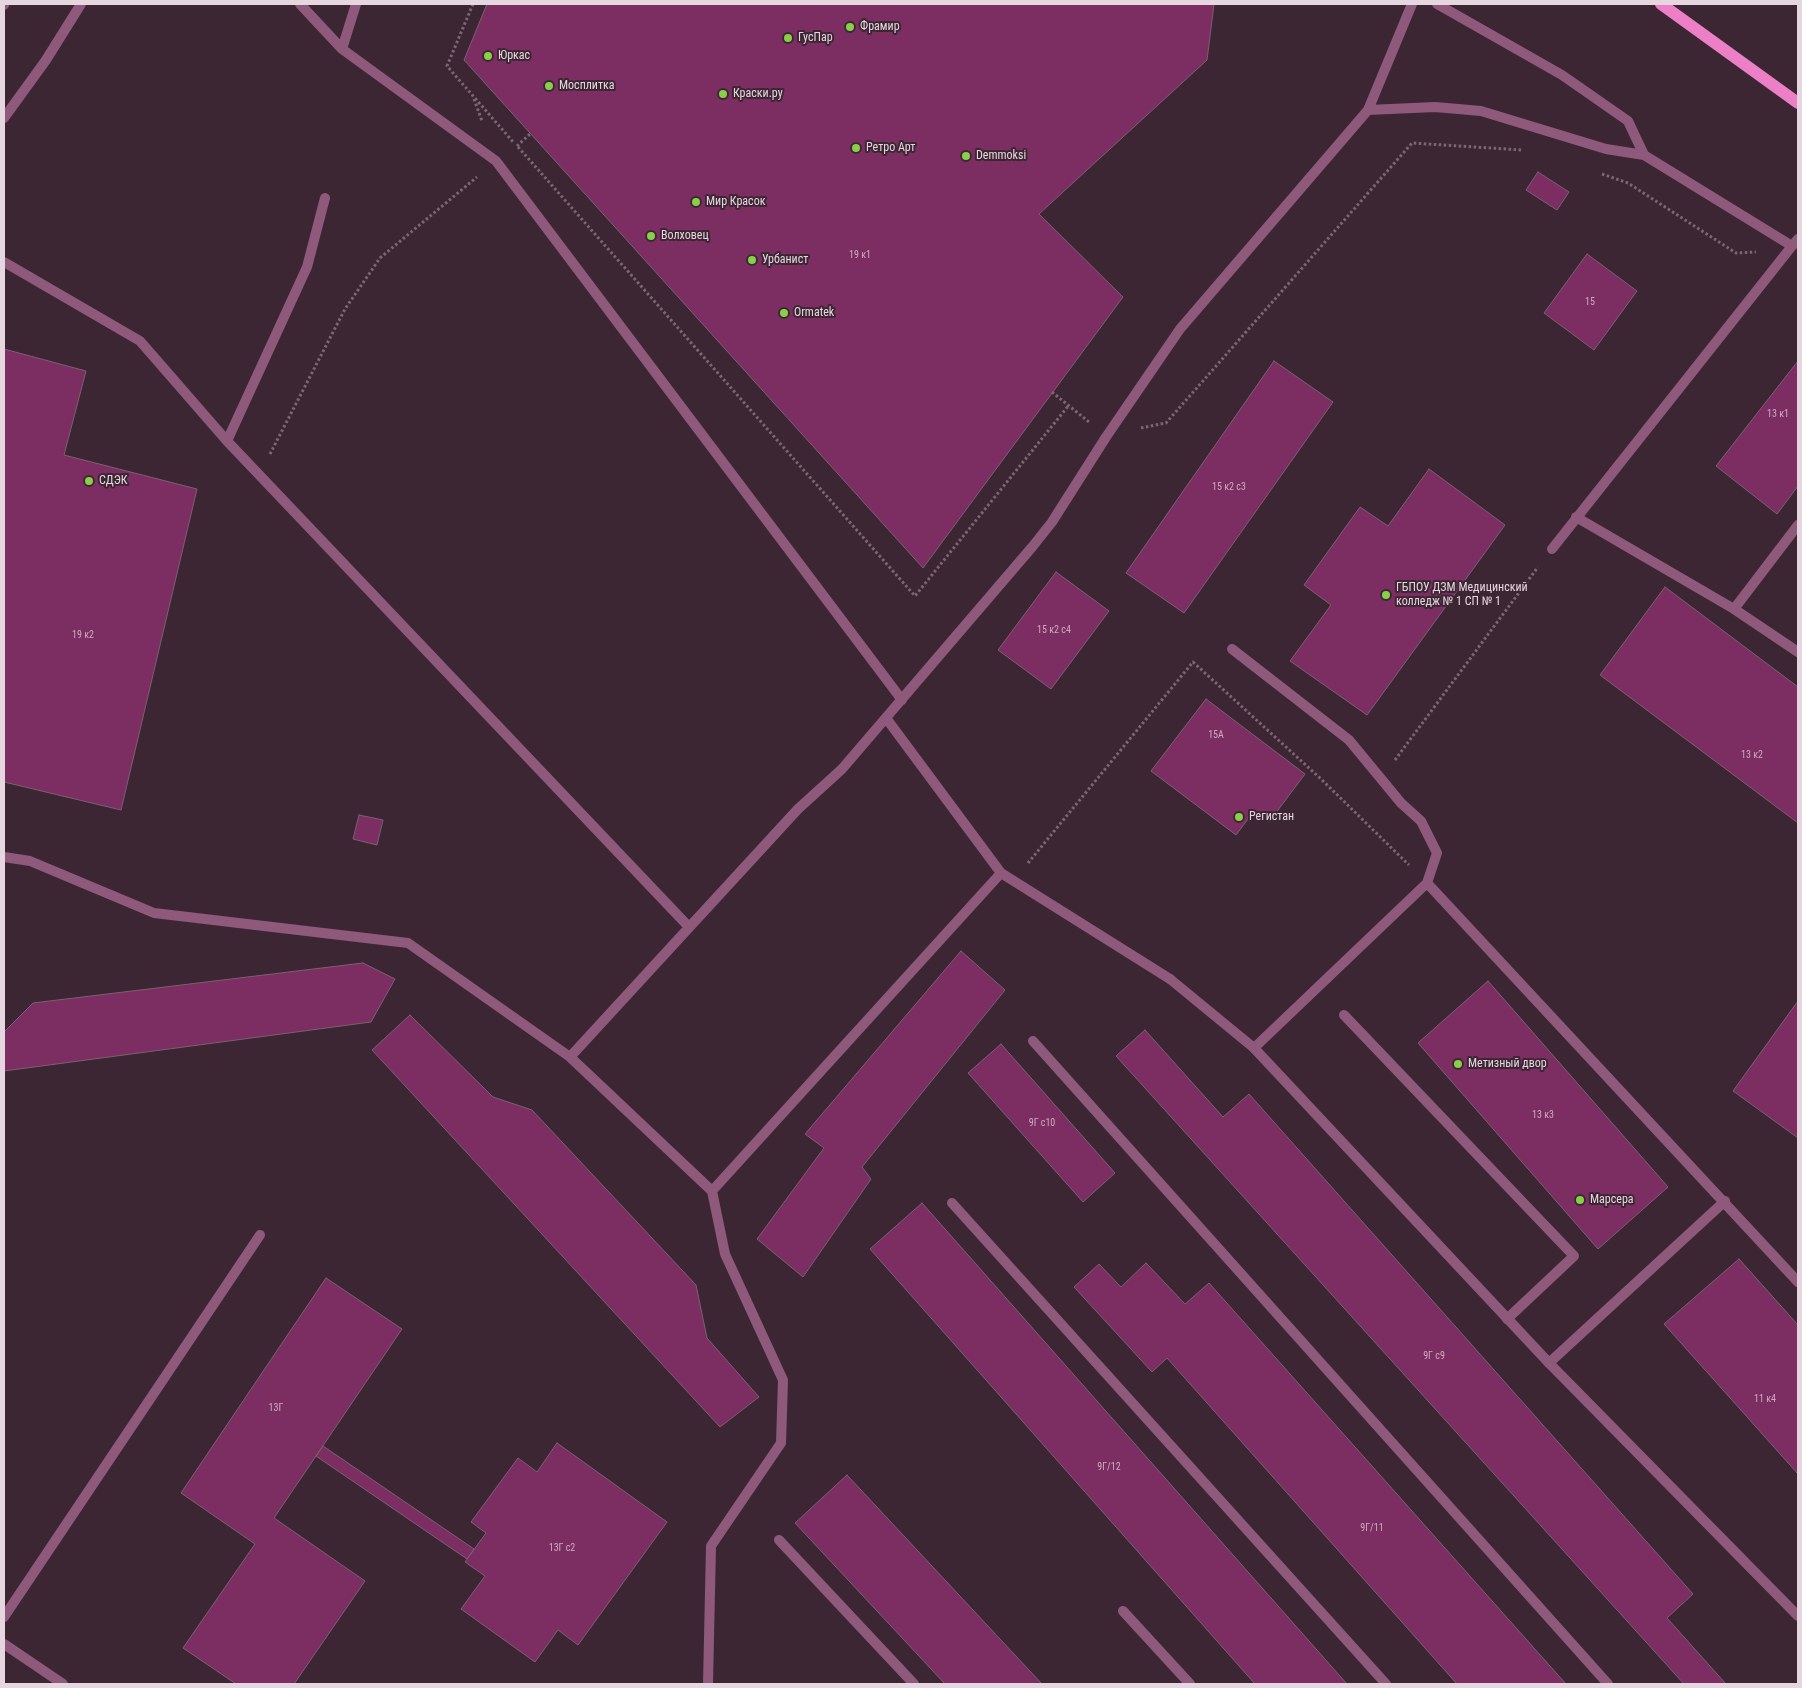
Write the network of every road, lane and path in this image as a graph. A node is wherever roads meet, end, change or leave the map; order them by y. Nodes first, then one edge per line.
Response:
1 (81, 4) edge
2 (300, 4) edge
3 (356, 4) edge
4 (473, 4) edge
5 (1412, 4) edge
6 (1437, 4) edge
7 (1661, 4) edge
8 (342, 49) junction
9 (473, 96) junction
10 (1798, 103) edge
11 (1368, 110) junction
12 (4, 118) edge
13 (530, 134) dead end
14 (517, 146) junction
15 (1529, 150) dead end
16 (1644, 155) junction
17 (496, 161) junction
18 (1601, 174) dead end
19 (325, 198) dead end
20 (1793, 245) edge
21 (4, 262) edge
22 (1052, 392) dead end
23 (1069, 405) junction
24 (1106, 436) junction
25 (227, 441) junction
26 (259, 475) junction
27 (1576, 516) junction
28 (1798, 525) edge
29 (1552, 549) joint
30 (1734, 609) junction
31 (1232, 648) dead end
32 (1798, 652) edge
33 (902, 700) junction
34 (886, 718) junction
35 (1381, 779) junction
36 (4, 858) edge
37 (1000, 873) junction
38 (1013, 881) junction
39 (1427, 883) junction
40 (689, 927) junction
41 (1344, 1014) dead end
42 (1032, 1041) dead end
43 (1254, 1048) junction
44 (570, 1056) junction
45 (712, 1191) junction
46 (1725, 1201) junction
47 (952, 1203) dead end
48 (260, 1235) dead end
49 (1798, 1282) edge
50 (1507, 1319) junction
51 (1549, 1363) junction
52 (779, 1540) dead end
53 (1123, 1611) dead end
54 (1798, 1616) edge
55 (4, 1617) edge
56 (4, 1644) edge
57 (63, 1684) edge
58 (708, 1684) edge
59 (914, 1684) edge
60 (1190, 1684) edge
61 (1386, 1684) edge
62 (1608, 1684) edge

1 - 12 street
2 - 8 street
3 - 8 street
4 - 9 path
5 - 11 street
6 - 16 street
7 - 10 main road
8 - 17 street
9 - 14 path
9 - 17 path
11 - 16 street
11 - 24 street
13 - 14 path
14 - 23 path
15 - 24 path
16 - 20 street
17 - 26 path
17 - 33 street
18 - 20 path
19 - 25 street
20 - 27 street
21 - 25 street
22 - 23 path
23 - 24 path
24 - 33 street
25 - 26 street
26 - 40 street
27 - 29 street
27 - 30 street
28 - 30 street
29 - 35 path
30 - 32 street
31 - 35 street
33 - 34 street
34 - 37 street
34 - 40 street
35 - 39 street
36 - 44 street
37 - 38 street
37 - 45 street
38 - 39 path
38 - 43 street
39 - 43 street
39 - 46 street
40 - 44 street
41 - 50 street
42 - 62 street
43 - 50 street
44 - 45 street
45 - 58 street
46 - 49 street
46 - 51 street
47 - 61 street
48 - 55 street
50 - 51 street
51 - 54 street
52 - 59 street
53 - 60 street
56 - 57 street

